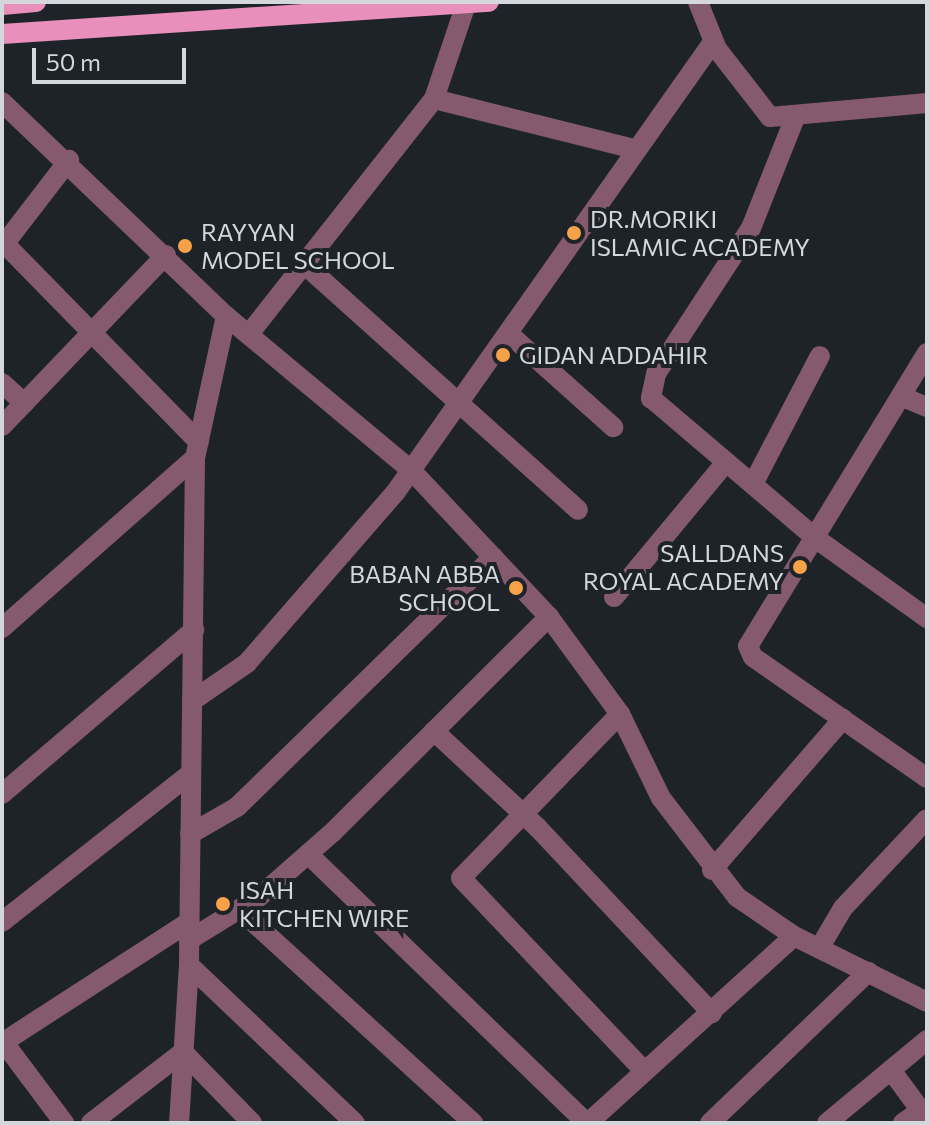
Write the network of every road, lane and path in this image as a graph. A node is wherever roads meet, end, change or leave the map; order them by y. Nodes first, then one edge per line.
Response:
1 (36, 2) edge
2 (489, 2) edge
3 (698, 2) edge
4 (466, 4) edge
5 (2, 5) edge
6 (239, 11) edge
7 (2, 34) edge
8 (713, 42) junction
9 (434, 99) junction
10 (2, 102) edge
11 (927, 103) edge
12 (794, 120) junction
13 (634, 149) junction
14 (69, 160) junction
15 (4, 246) edge
16 (166, 255) junction
17 (304, 264) junction
18 (226, 316) junction
19 (95, 329) junction
20 (249, 334) junction
21 (509, 334) junction
22 (927, 353) edge
23 (820, 356) dead end
24 (2, 383) edge
25 (903, 397) junction
26 (24, 403) junction
27 (462, 404) junction
28 (927, 407) edge
29 (2, 426) edge
30 (613, 427) dead end
31 (197, 450) junction
32 (726, 462) junction
33 (412, 471) junction
34 (754, 482) junction
35 (578, 510) dead end
36 (818, 540) junction
37 (493, 557) junction
38 (614, 597) dead end
39 (549, 617) junction
40 (927, 618) edge
41 (2, 628) edge
42 (194, 630) junction
43 (192, 701) junction
44 (620, 714) junction
45 (843, 719) junction
46 (434, 731) junction
47 (190, 774) junction
48 (927, 778) edge
49 (2, 794) edge
50 (523, 814) junction
51 (927, 819) edge
52 (190, 834) junction
53 (308, 854) junction
54 (712, 870) junction
55 (240, 910) junction
56 (2, 922) edge
57 (189, 931) junction
58 (794, 936) junction
59 (820, 947) junction
60 (189, 965) junction
61 (868, 972) junction
62 (927, 1002) edge
63 (712, 1013) junction
64 (927, 1040) edge
65 (2, 1041) edge
66 (183, 1052) junction
67 (891, 1070) junction
68 (644, 1071) junction
69 (917, 1118) edge
70 (57, 1121) edge
71 (91, 1123) edge
72 (179, 1123) edge
73 (252, 1123) edge
74 (355, 1123) edge
75 (473, 1123) edge
76 (587, 1123) edge
77 (710, 1123) edge
78 (827, 1123) edge

1 - 5 main road
2 - 4 main road
3 - 8 street
4 - 6 main road
4 - 9 street
6 - 7 main road
8 - 12 street
8 - 13 street
9 - 13 street
9 - 17 street
10 - 14 street
11 - 12 street
12 - 32 street
13 - 21 street
14 - 15 street
14 - 16 street
15 - 19 street
16 - 18 street
16 - 19 street
17 - 20 street
17 - 27 street
18 - 20 street
18 - 31 street
19 - 26 street
19 - 31 street
20 - 33 street
21 - 27 street
21 - 30 street
22 - 25 street
23 - 34 street
24 - 26 street
25 - 28 street
25 - 36 street
26 - 29 street
27 - 33 street
27 - 35 street
31 - 41 street
31 - 42 street
32 - 34 street
32 - 38 street
33 - 37 street
33 - 43 street
34 - 36 street
36 - 40 street
36 - 45 street
37 - 39 street
37 - 52 street
39 - 44 street
39 - 46 street
42 - 43 street
42 - 49 street
43 - 47 street
44 - 50 street
44 - 54 street
45 - 48 street
45 - 54 street
46 - 50 street
46 - 53 street
47 - 52 street
47 - 56 street
50 - 63 street
50 - 68 street
51 - 59 street
52 - 57 street
53 - 55 street
53 - 76 street
54 - 58 street
55 - 57 street
55 - 75 street
57 - 60 street
57 - 65 street
58 - 59 street
58 - 63 street
59 - 61 street
60 - 66 street
60 - 74 street
61 - 62 street
61 - 77 street
63 - 68 street
64 - 67 street
65 - 70 street
66 - 71 street
66 - 72 street
66 - 73 street
67 - 69 street
67 - 78 street
68 - 76 street

